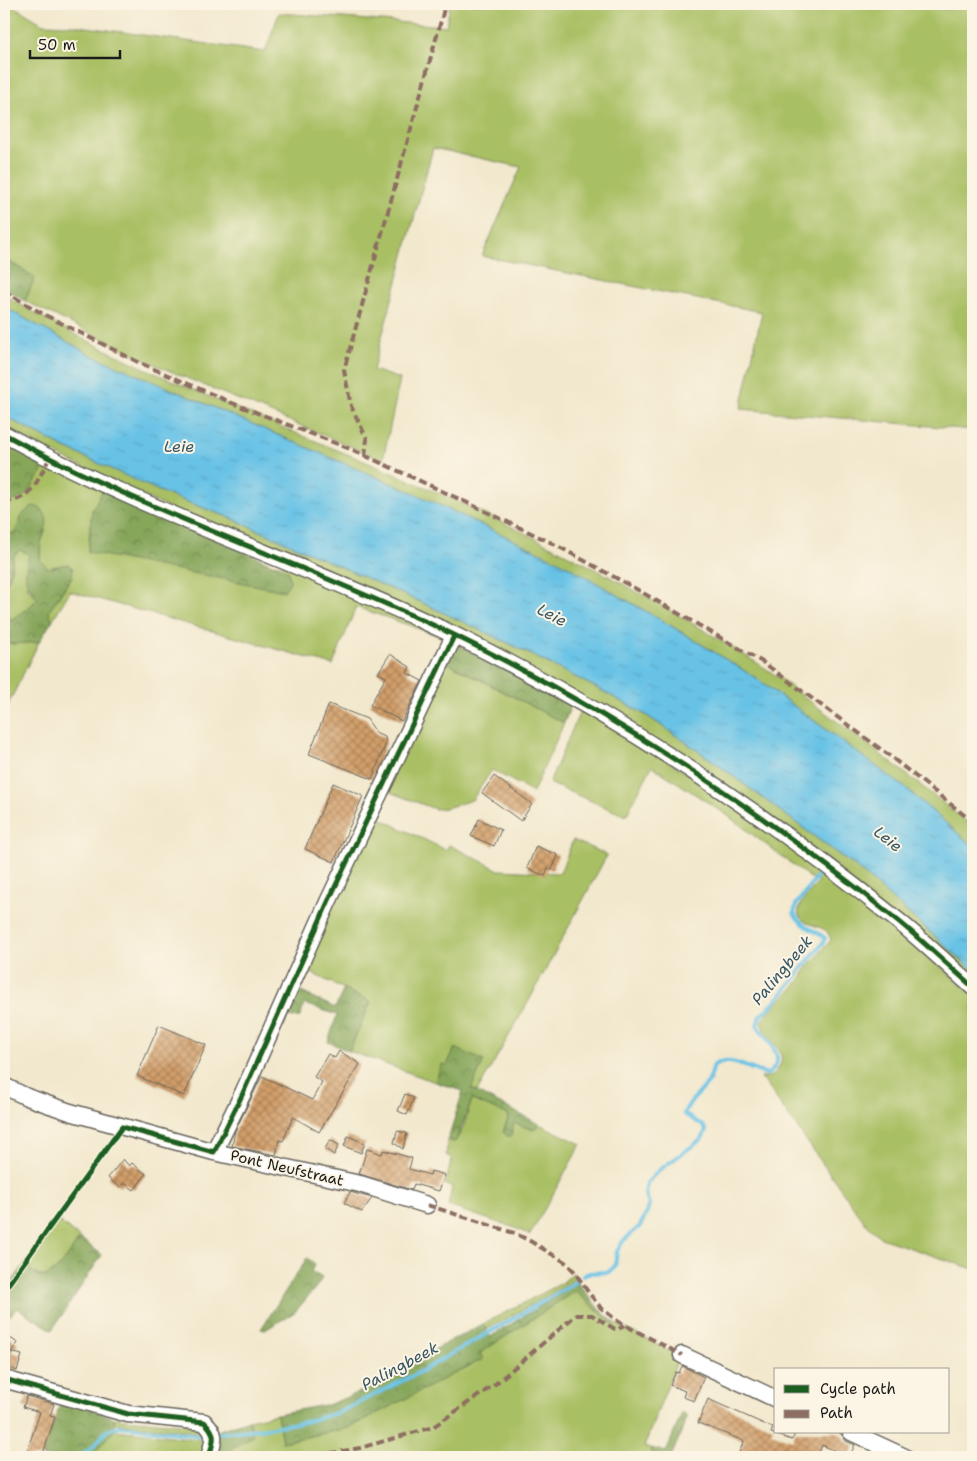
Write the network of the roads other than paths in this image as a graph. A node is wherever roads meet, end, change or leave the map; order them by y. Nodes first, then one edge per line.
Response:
1 (4, 434) edge
2 (454, 636) junction
3 (973, 987) edge
4 (4, 1086) edge
5 (214, 1152) junction
6 (427, 1205) dead end
7 (682, 1355) dead end
8 (4, 1379) edge
9 (774, 1398) edge
10 (855, 1434) edge
11 (211, 1442) edge
12 (906, 1457) edge

1 - 2 street
2 - 3 street
2 - 5 street
4 - 5 street, Pont Neufstraat
5 - 6 street, Pont Neufstraat
7 - 9 street
8 - 11 street
10 - 12 street

